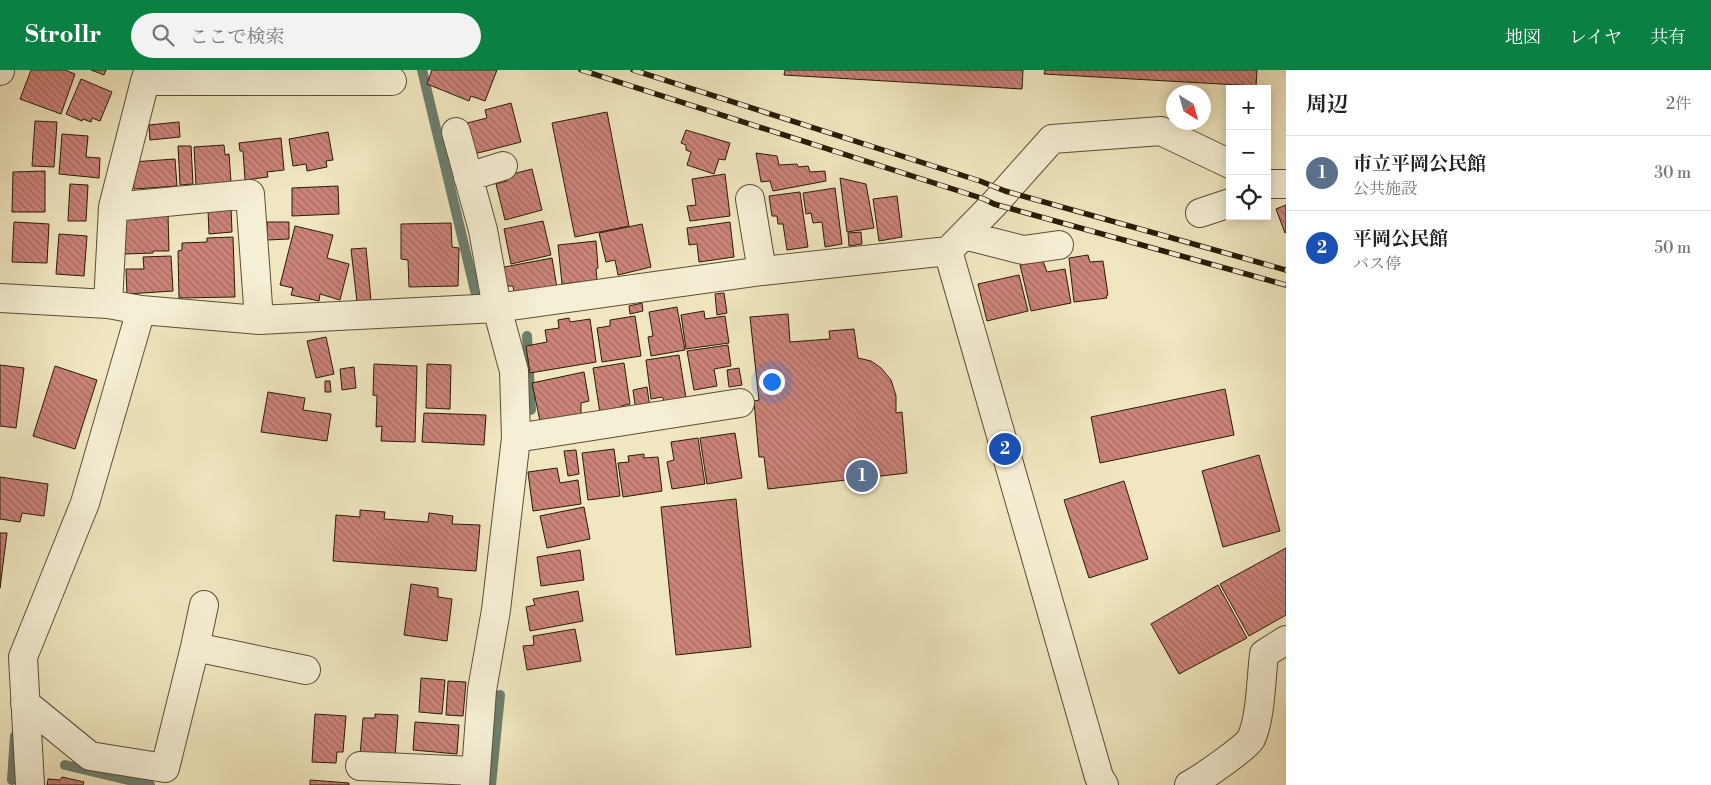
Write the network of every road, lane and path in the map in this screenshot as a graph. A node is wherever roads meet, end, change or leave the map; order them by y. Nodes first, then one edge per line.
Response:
1 (147, 76) edge
2 (392, 81) dead end
3 (456, 132) dead end
4 (1226, 162) edge
5 (503, 166) dead end
6 (468, 177) junction
7 (750, 198) dead end
8 (1226, 204) edge
9 (113, 207) junction
10 (1200, 213) dead end
11 (956, 243) junction
12 (1059, 245) dead end
13 (762, 271) junction
14 (0, 298) edge
15 (108, 304) junction
16 (496, 308) junction
17 (141, 310) junction
18 (259, 320) junction
19 (740, 403) dead end
20 (516, 438) junction
21 (204, 605) dead end
22 (1286, 640) edge
23 (195, 647) junction
24 (306, 670) dead end
25 (25, 703) junction
26 (360, 766) dead end
27 (475, 778) edge
28 (30, 785) edge
29 (1104, 785) edge
30 (1189, 785) edge

1 - 2 street
1 - 9 street
3 - 6 street
4 - 11 street
5 - 6 street
6 - 16 street
7 - 13 street
8 - 10 street
9 - 15 street
9 - 18 street
11 - 12 street
11 - 13 street
11 - 29 street
13 - 16 street
14 - 15 street
15 - 17 street
16 - 18 street
16 - 20 street
17 - 18 street
17 - 25 street
19 - 20 street
20 - 27 street
21 - 23 street
22 - 30 street
23 - 24 street
23 - 25 street
25 - 28 street
26 - 27 street

